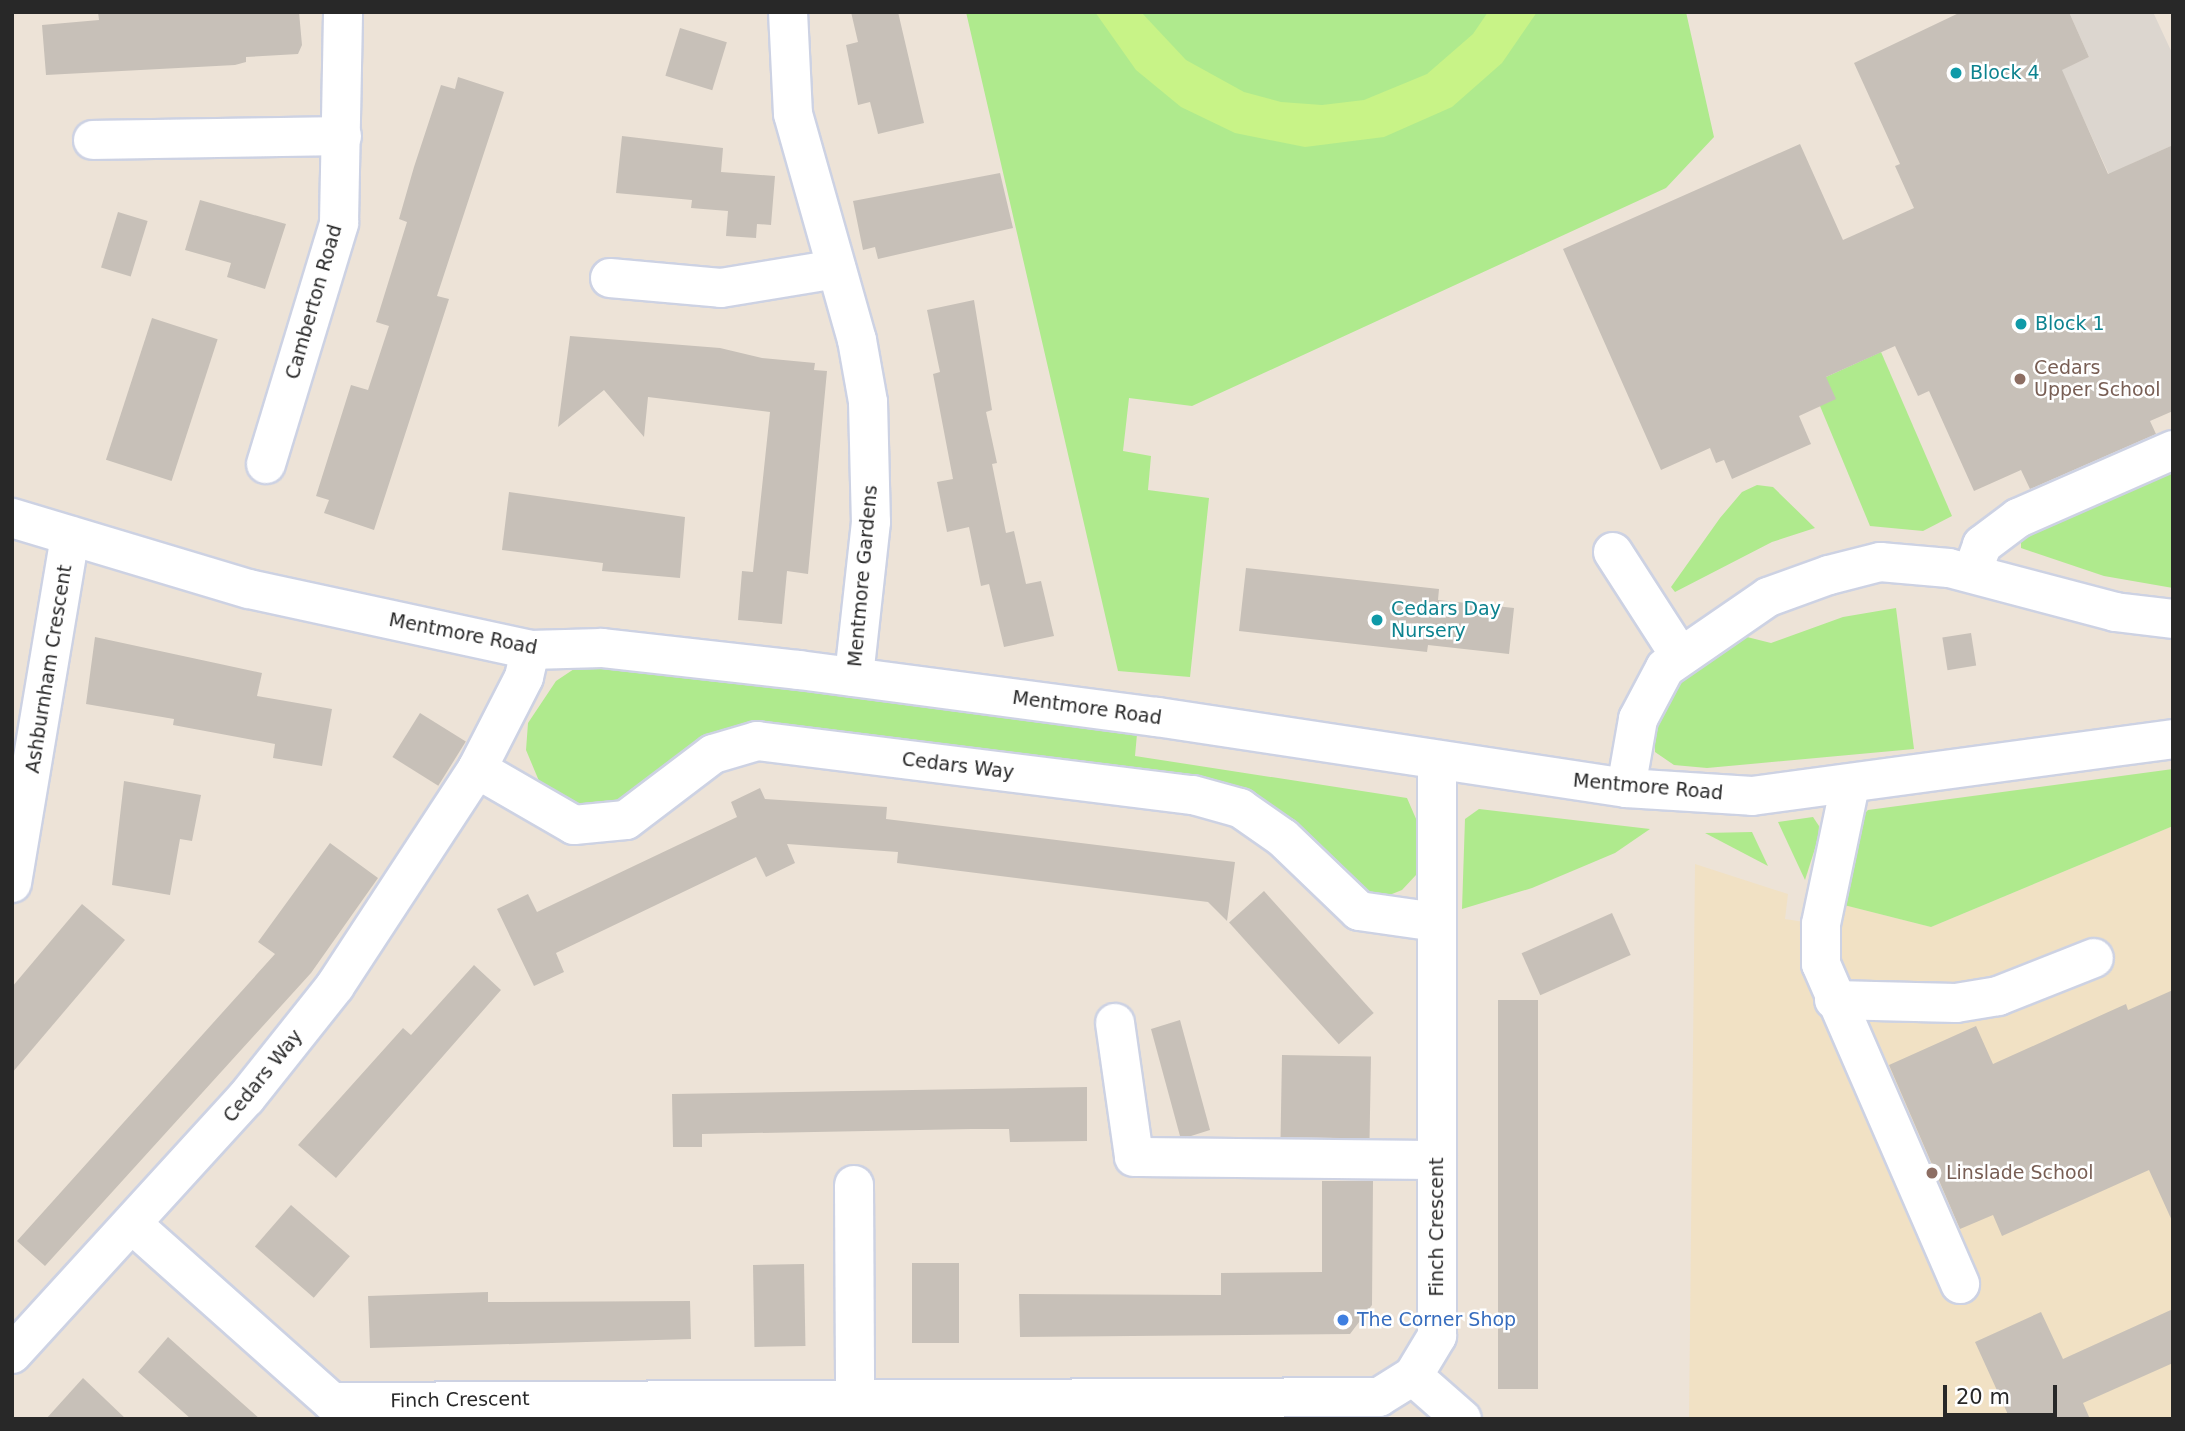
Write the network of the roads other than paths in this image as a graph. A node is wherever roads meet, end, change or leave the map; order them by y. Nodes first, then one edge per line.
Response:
1 (343, 12) edge
2 (788, 12) edge
3 (342, 135) junction
4 (93, 140) dead end
5 (836, 269) junction
6 (610, 278) dead end
7 (2173, 450) edge
8 (266, 464) dead end
9 (12, 518) edge
10 (70, 537) junction
11 (1613, 552) dead end
12 (1972, 573) junction
13 (2173, 619) edge
14 (530, 650) junction
15 (1680, 656) junction
16 (854, 677) junction
17 (2173, 739) edge
18 (1437, 760) junction
19 (477, 769) junction
20 (1850, 785) junction
21 (1626, 788) junction
22 (12, 883) edge
23 (1436, 922) junction
24 (2094, 958) dead end
25 (1834, 1000) junction
26 (1115, 1023) dead end
27 (1437, 1160) junction
28 (854, 1185) dead end
29 (132, 1224) junction
30 (1960, 1283) dead end
31 (12, 1354) edge
32 (1413, 1376) junction
33 (855, 1396) junction
34 (1462, 1419) edge

1 - 3 street, Camberton Road
2 - 5 street, Mentmore Gardens
3 - 4 street
3 - 8 street, Camberton Road
5 - 6 street
5 - 16 street, Mentmore Gardens
7 - 12 street
9 - 10 street, Mentmore Road
10 - 14 street, Mentmore Road
10 - 22 street, Ashburnham Crescent
11 - 15 street
12 - 13 street
12 - 15 street
14 - 16 street, Mentmore Road
14 - 19 street, Cedars Way
15 - 21 street
16 - 18 street, Mentmore Road
17 - 20 street, Mentmore Road
18 - 21 street, Mentmore Road
18 - 23 street, Finch Crescent
19 - 23 street, Cedars Way
19 - 29 street, Cedars Way
20 - 21 street, Mentmore Road
20 - 25 street
23 - 27 street, Finch Crescent
24 - 25 street
25 - 30 street
26 - 27 street
27 - 32 street, Finch Crescent
28 - 33 street
29 - 31 street, Cedars Way
29 - 33 street, Finch Crescent
32 - 33 street, Finch Crescent
32 - 34 street

